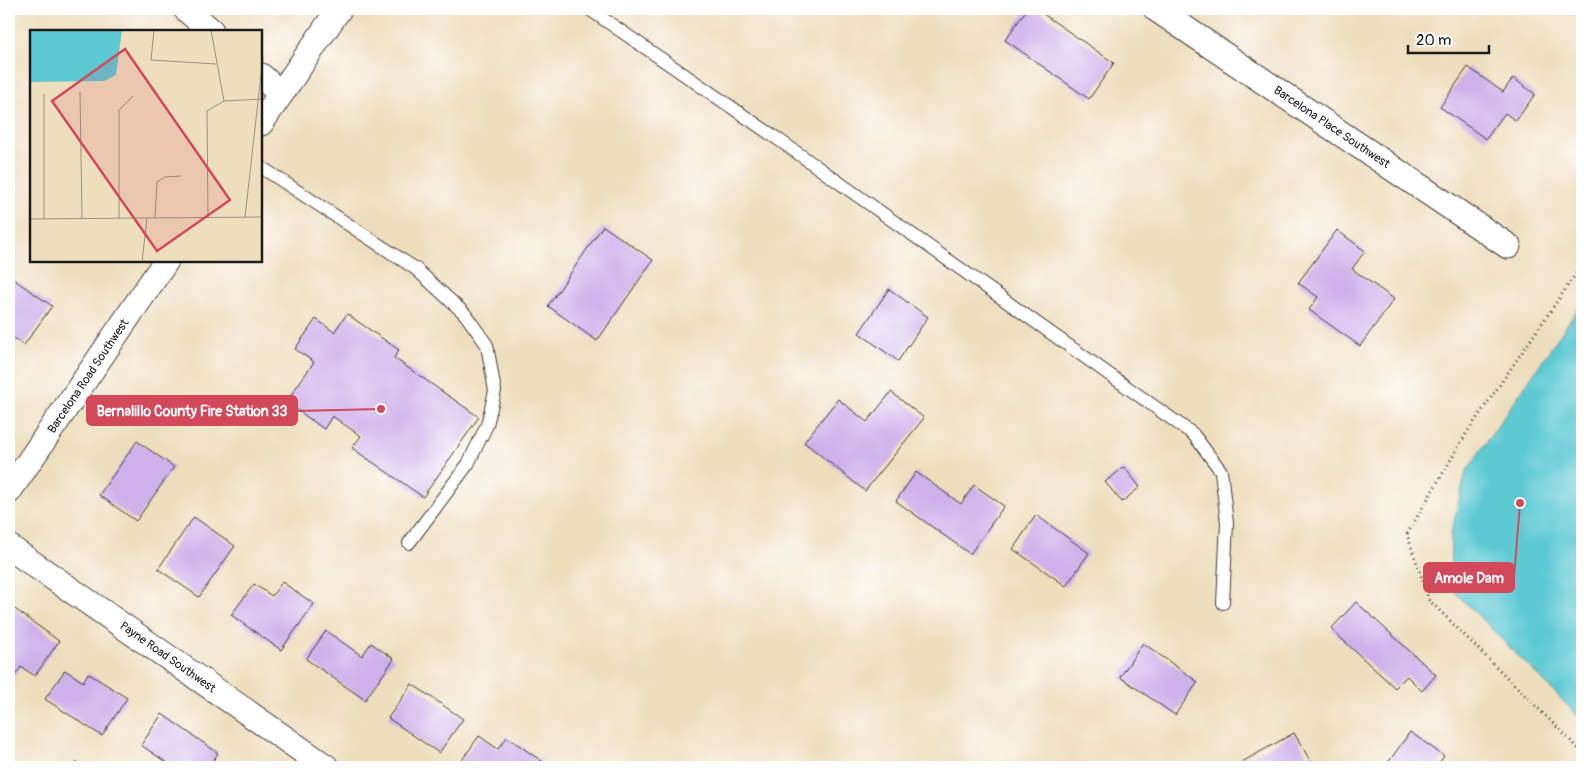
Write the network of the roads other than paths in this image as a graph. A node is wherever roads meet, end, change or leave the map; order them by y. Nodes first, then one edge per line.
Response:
1 (186, 9) edge
2 (339, 9) edge
3 (589, 9) edge
4 (1156, 9) edge
5 (210, 30) edge
6 (262, 77) edge
7 (281, 94) junction
8 (262, 122) edge
9 (262, 168) edge
10 (1508, 246) dead end
11 (165, 262) edge
12 (9, 491) edge
13 (409, 543) dead end
14 (9, 547) edge
15 (1223, 603) dead end
16 (326, 767) edge

1 - 5 street
2 - 7 street
3 - 15 lane
4 - 10 street, Barcelona Place Southwest
6 - 7 street
7 - 8 street
9 - 13 lane
11 - 12 street, Barcelona Road Southwest
14 - 16 street, Payne Road Southwest

